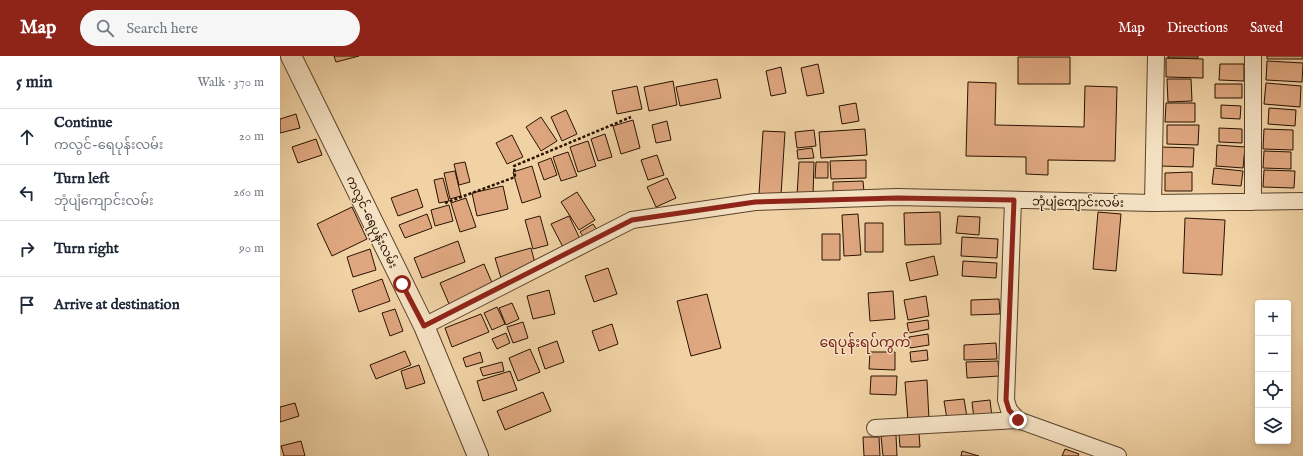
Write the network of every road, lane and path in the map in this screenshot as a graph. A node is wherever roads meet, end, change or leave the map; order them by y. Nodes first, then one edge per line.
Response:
1 (291, 56) edge
2 (1156, 56) edge
3 (1253, 56) edge
4 (631, 117) dead end
5 (1014, 200) junction
6 (1303, 200) edge
7 (1253, 202) junction
8 (445, 203) dead end
9 (1153, 204) junction
10 (424, 326) junction
11 (1018, 420) junction
12 (875, 428) dead end
13 (478, 456) edge
14 (1118, 456) edge

1 - 10 street, ကလွင်-ရေပုန်းလမ်း
2 - 9 street
3 - 7 street
4 - 8 path
5 - 9 street, ဘုံပျံကျောင်းလမ်း
5 - 10 street, ဘုံပျံကျောင်းလမ်း
5 - 11 street
6 - 7 street, ဘုံပျံကျောင်းလမ်း
7 - 9 street, ဘုံပျံကျောင်းလမ်း
10 - 13 street, ကလွင်-ရေပုန်းလမ်း
11 - 12 street
11 - 14 street

